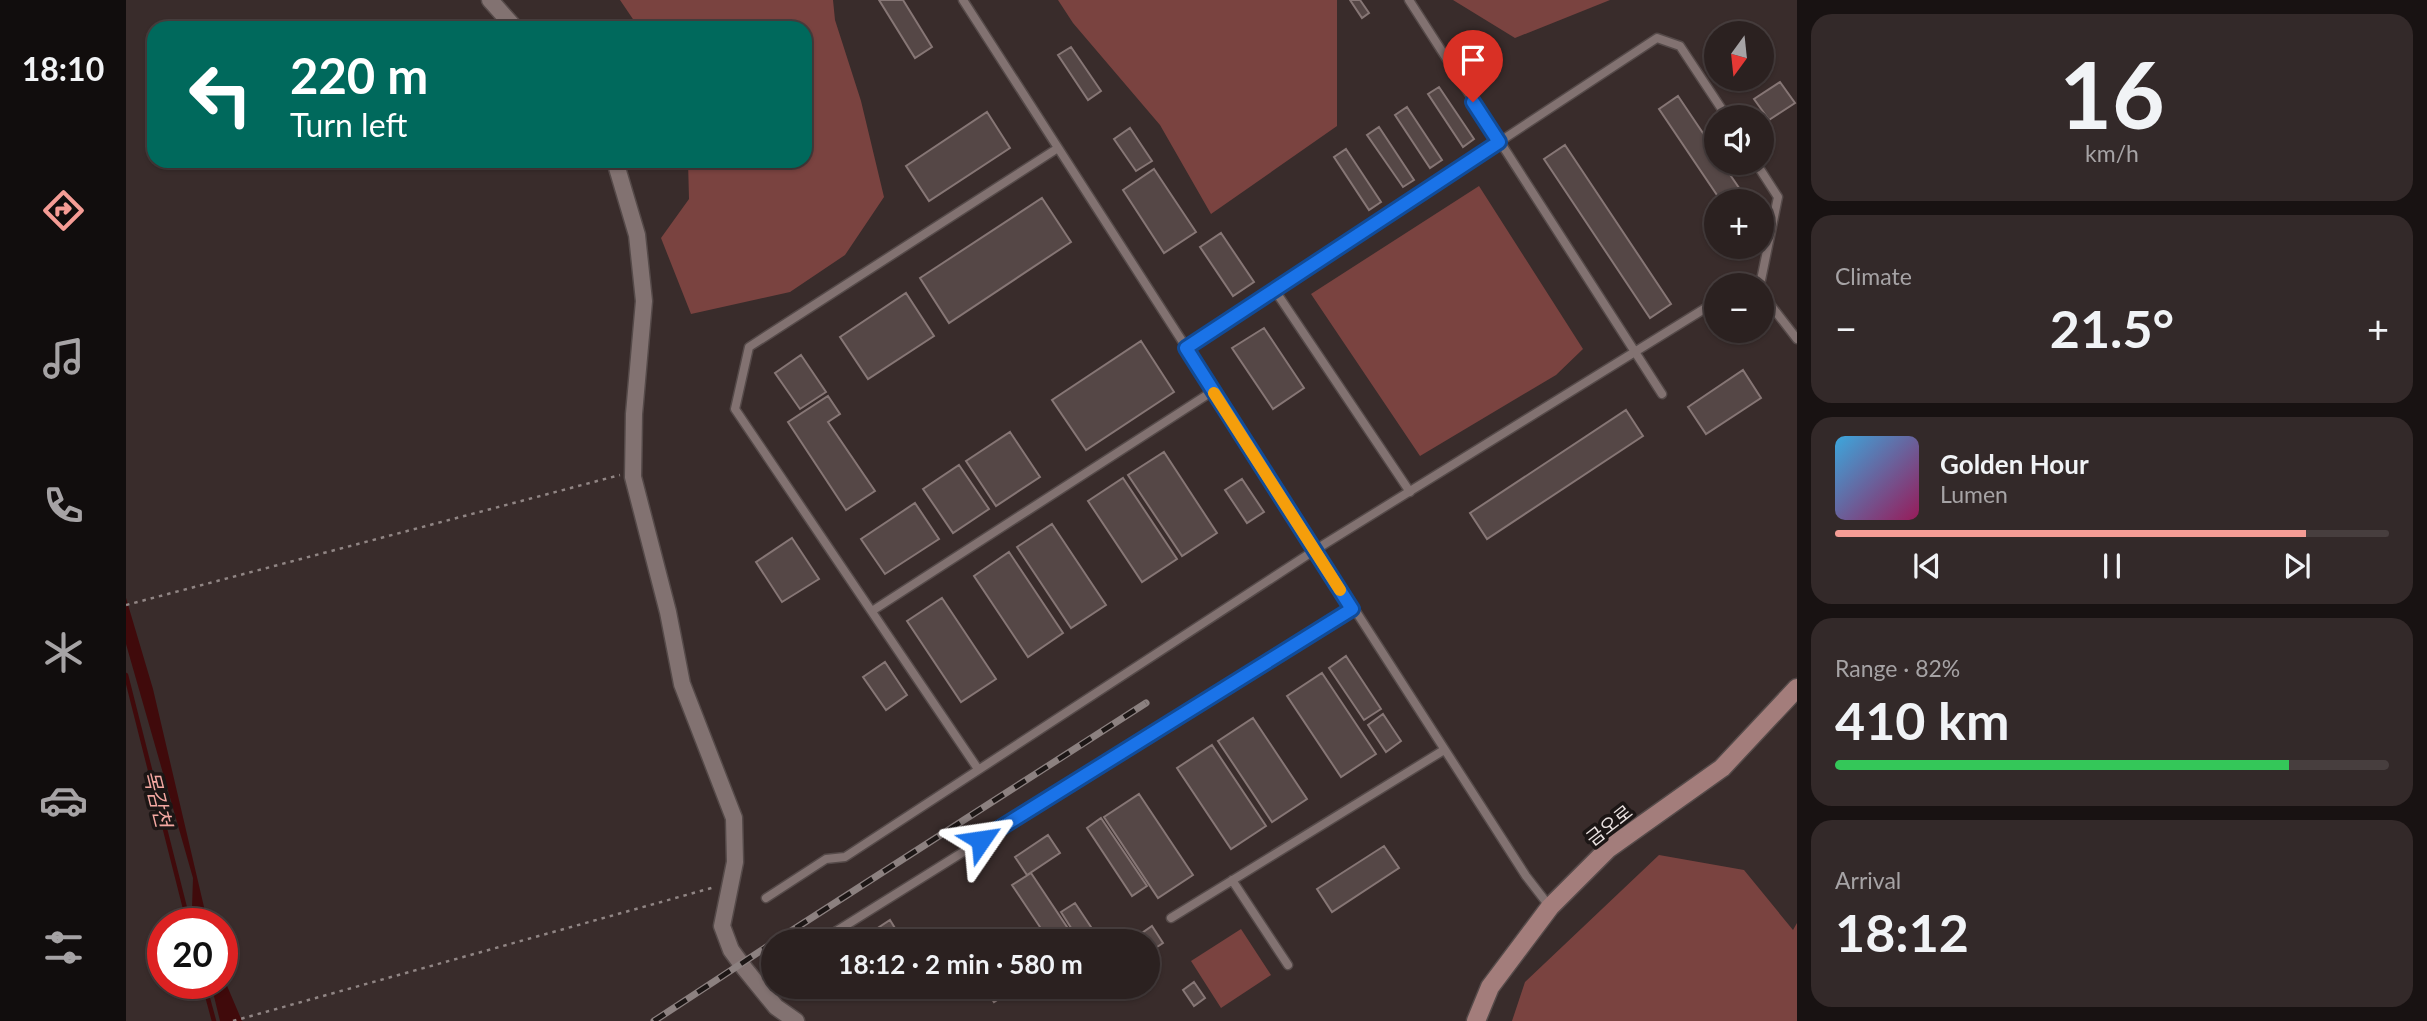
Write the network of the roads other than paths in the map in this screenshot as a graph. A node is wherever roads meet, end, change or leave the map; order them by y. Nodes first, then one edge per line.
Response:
1 (490, 0) edge
2 (963, 0) edge
3 (1409, 0) edge
4 (509, 21) edge
5 (1719, 105) edge
6 (1499, 142) junction
7 (1058, 148) junction
8 (617, 168) edge
9 (1764, 175) edge
10 (1762, 273) edge
11 (1275, 289) junction
12 (1704, 309) edge
13 (1774, 309) edge
14 (1797, 339) edge
15 (1186, 348) junction
16 (1635, 353) junction
17 (1213, 391) junction
18 (1662, 394) dead end
19 (1410, 492) junction
20 (1315, 550) junction
21 (1352, 609) junction
22 (872, 611) junction
23 (1797, 688) edge
24 (1444, 750) junction
25 (978, 769) junction
26 (1232, 880) junction
27 (766, 898) dead end
28 (1550, 906) junction
29 (1171, 918) dead end
30 (840, 929) edge
31 (1288, 965) dead end
32 (796, 1021) edge
33 (1476, 1021) edge

1 - 4 street
2 - 7 lane
3 - 6 lane
5 - 6 lane
6 - 11 lane
6 - 16 lane
7 - 15 lane
7 - 22 lane
8 - 32 street
9 - 10 lane
11 - 15 lane
11 - 19 lane
12 - 16 lane
13 - 14 lane
15 - 17 lane
16 - 18 lane
16 - 19 lane
17 - 20 lane
17 - 22 lane
19 - 20 lane
20 - 21 lane
20 - 25 lane
21 - 24 lane
21 - 30 lane
22 - 25 lane
23 - 28 street, 금오로
24 - 26 lane
24 - 28 lane
25 - 27 lane
26 - 29 lane
26 - 31 lane
28 - 33 street, 금오로

